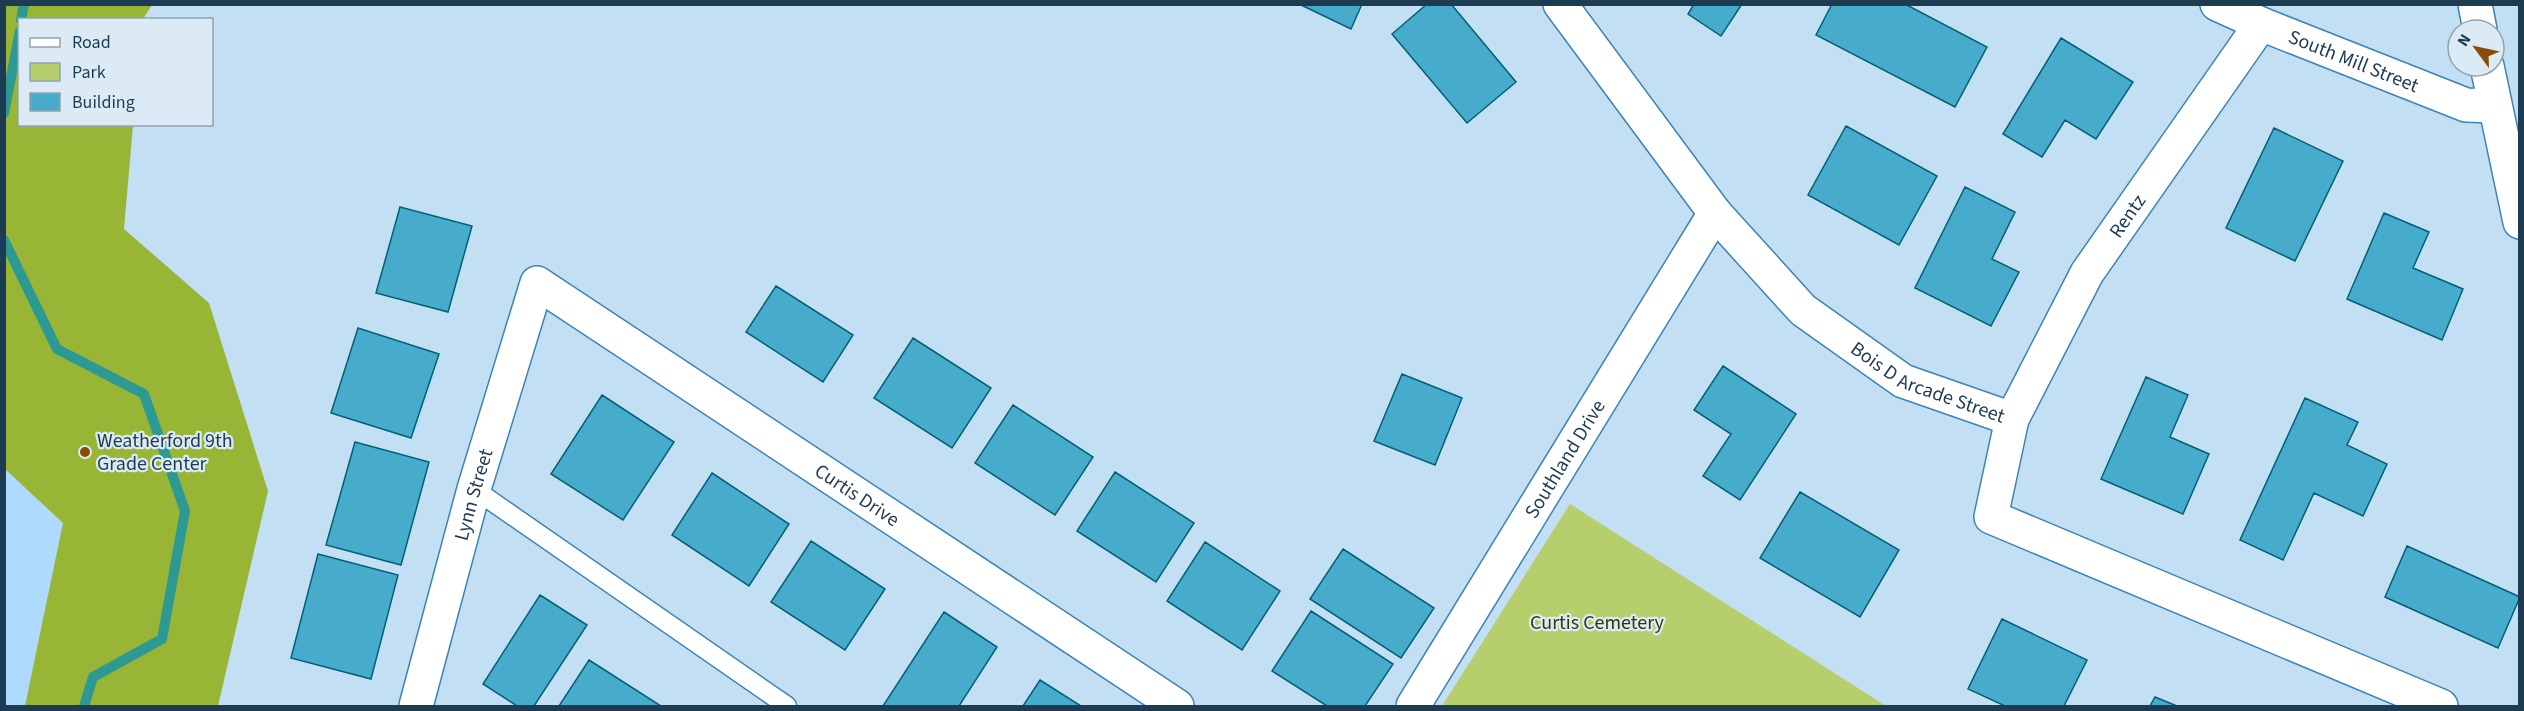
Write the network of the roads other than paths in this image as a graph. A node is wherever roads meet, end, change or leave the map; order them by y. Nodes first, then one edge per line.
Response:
1 (1560, 4) edge
2 (2217, 4) edge
3 (2261, 24) junction
4 (2489, 78) edge
5 (2494, 106) junction
6 (1715, 213) junction
7 (2520, 222) edge
8 (537, 283) joint
9 (2012, 419) junction
10 (474, 489) junction
11 (416, 706) edge
12 (788, 706) edge
13 (1177, 706) edge
14 (1413, 706) edge
15 (2440, 706) edge

1 - 6 street, Bois D Arcade Street
2 - 3 street, South Mill Street
3 - 5 street, South Mill Street
3 - 9 street, Rentz
4 - 5 street
5 - 7 street
6 - 9 street, Bois D Arcade Street
6 - 14 street, Southland Drive
8 - 10 street, Lynn Street
8 - 13 street, Curtis Drive
9 - 15 street, Bois D Arcade Street
10 - 11 street, Lynn Street
10 - 12 lane

